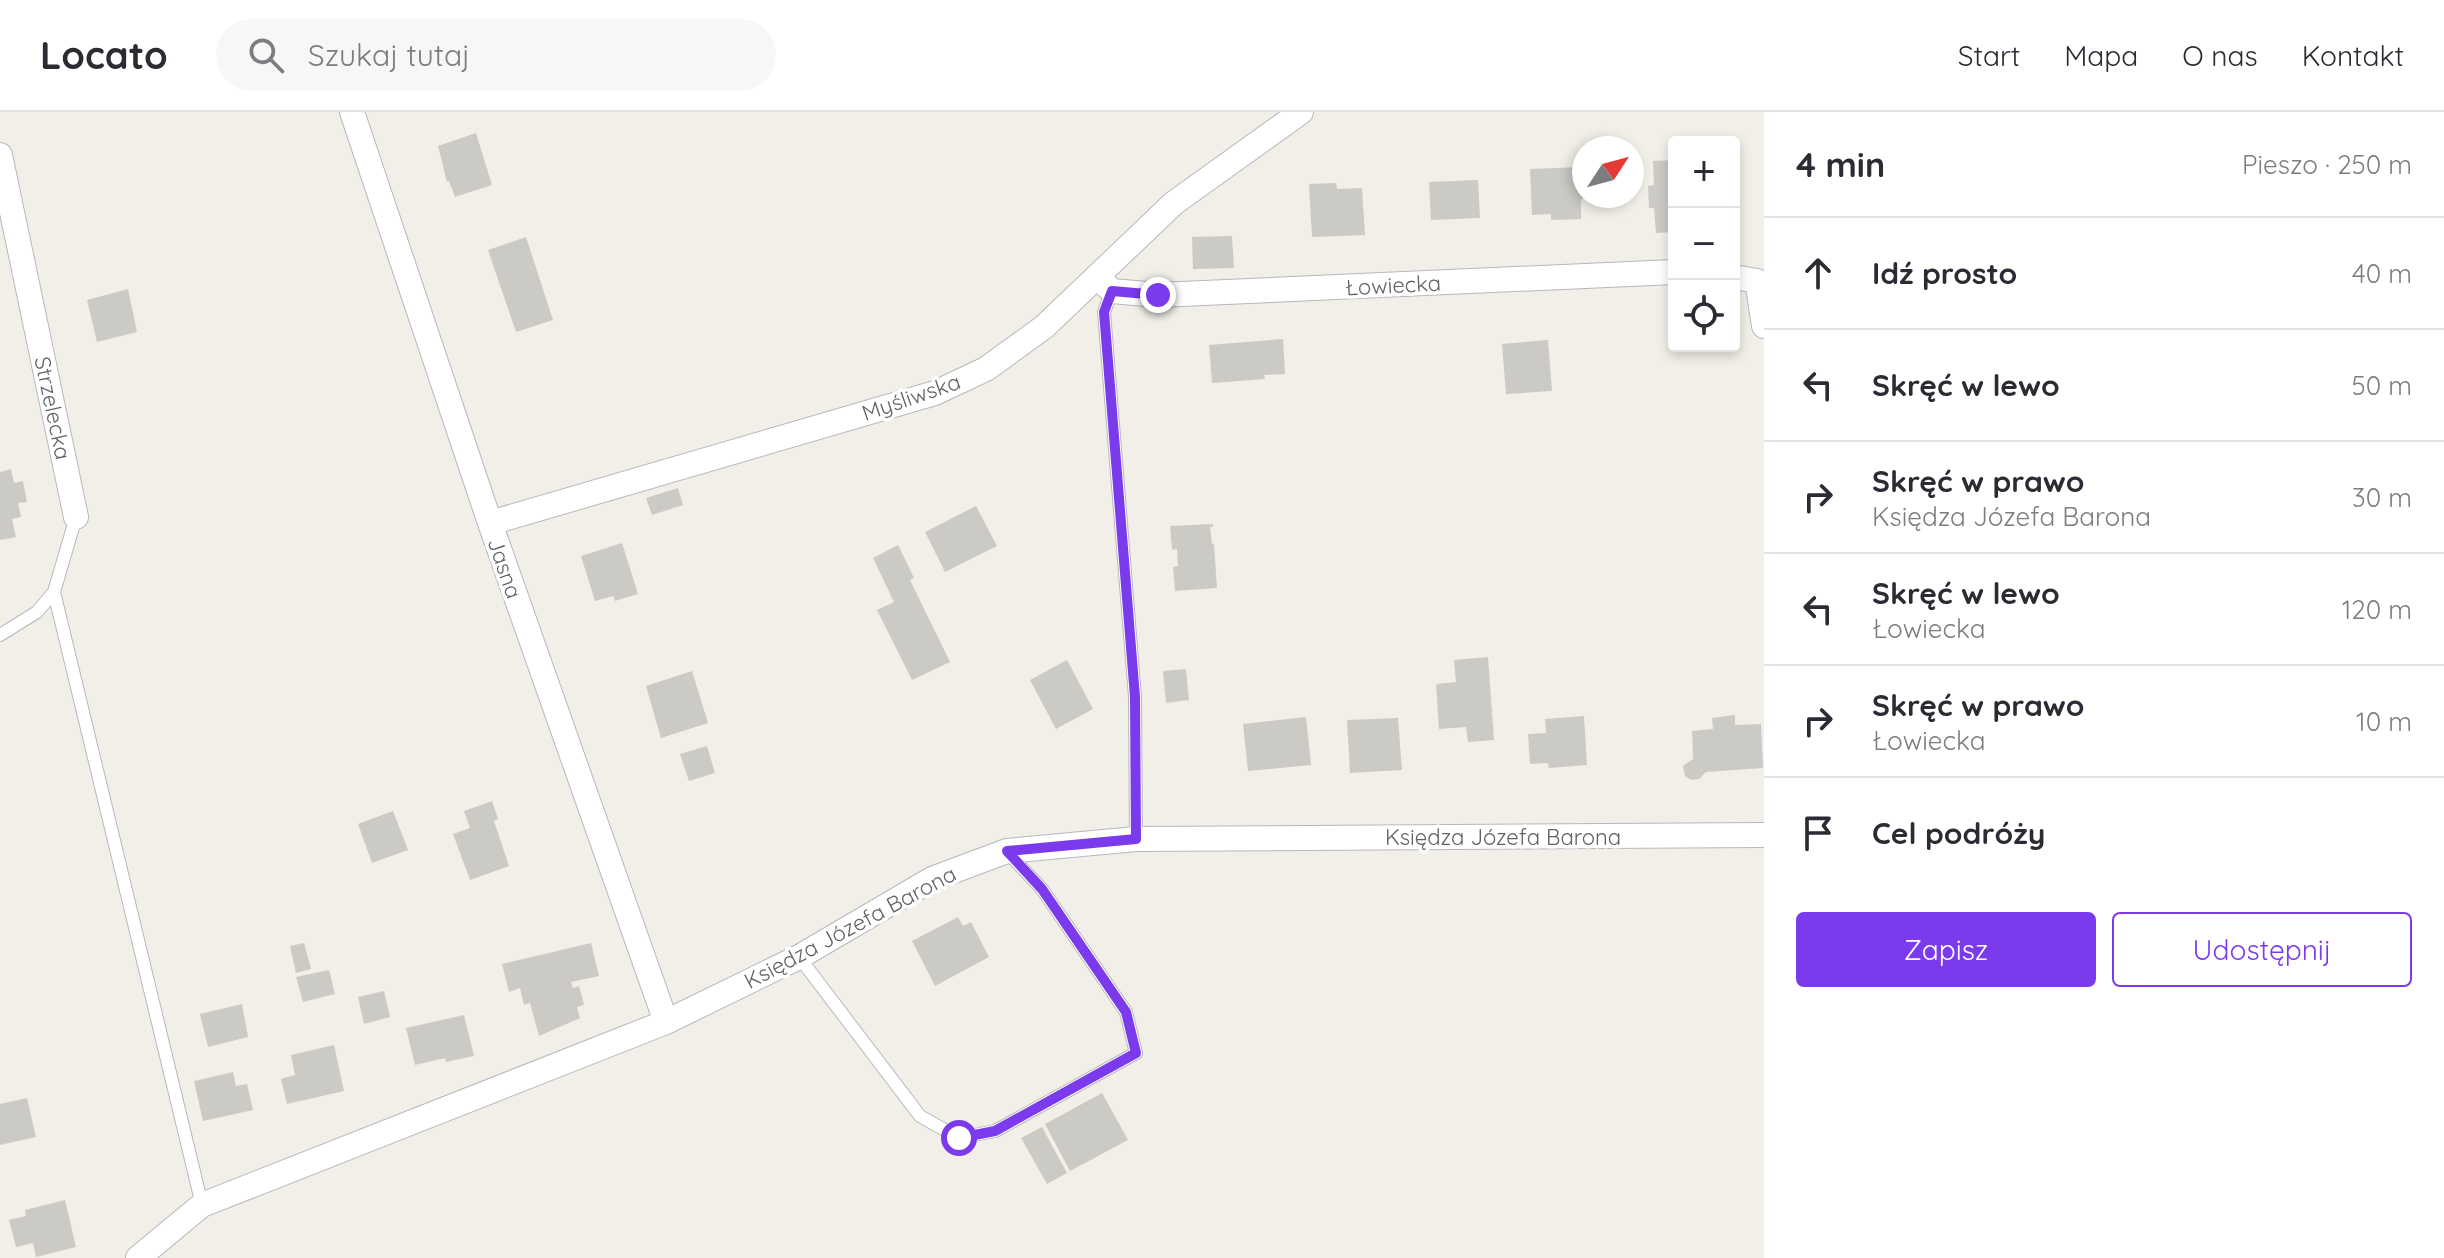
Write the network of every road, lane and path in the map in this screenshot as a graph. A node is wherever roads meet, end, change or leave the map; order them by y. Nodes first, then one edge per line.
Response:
1 (352, 112) edge
2 (1301, 112) edge
3 (0, 155) edge
4 (1668, 272) edge
5 (1740, 278) edge
6 (1104, 284) junction
7 (1764, 326) edge
8 (76, 517) joint
9 (490, 523) junction
10 (54, 592) junction
11 (0, 635) edge
12 (1764, 835) edge
13 (1136, 839) junction
14 (1007, 851) junction
15 (799, 957) junction
16 (666, 1022) junction
17 (202, 1205) junction
18 (138, 1258) edge

1 - 9 street, Jasna
2 - 6 street, Myśliwska
3 - 8 street, Strzelecka
4 - 6 street, Łowiecka
5 - 7 street
6 - 9 street, Myśliwska
6 - 13 lane
8 - 10 lane, Strzelecka
9 - 16 street, Jasna
10 - 11 lane
10 - 17 lane
12 - 13 street, Księdza Józefa Barona
13 - 14 street, Księdza Józefa Barona
14 - 15 street, Księdza Józefa Barona
14 - 15 lane
15 - 16 street, Księdza Józefa Barona
16 - 17 street, Księdza Józefa Barona
17 - 18 street, Księdza Józefa Barona

